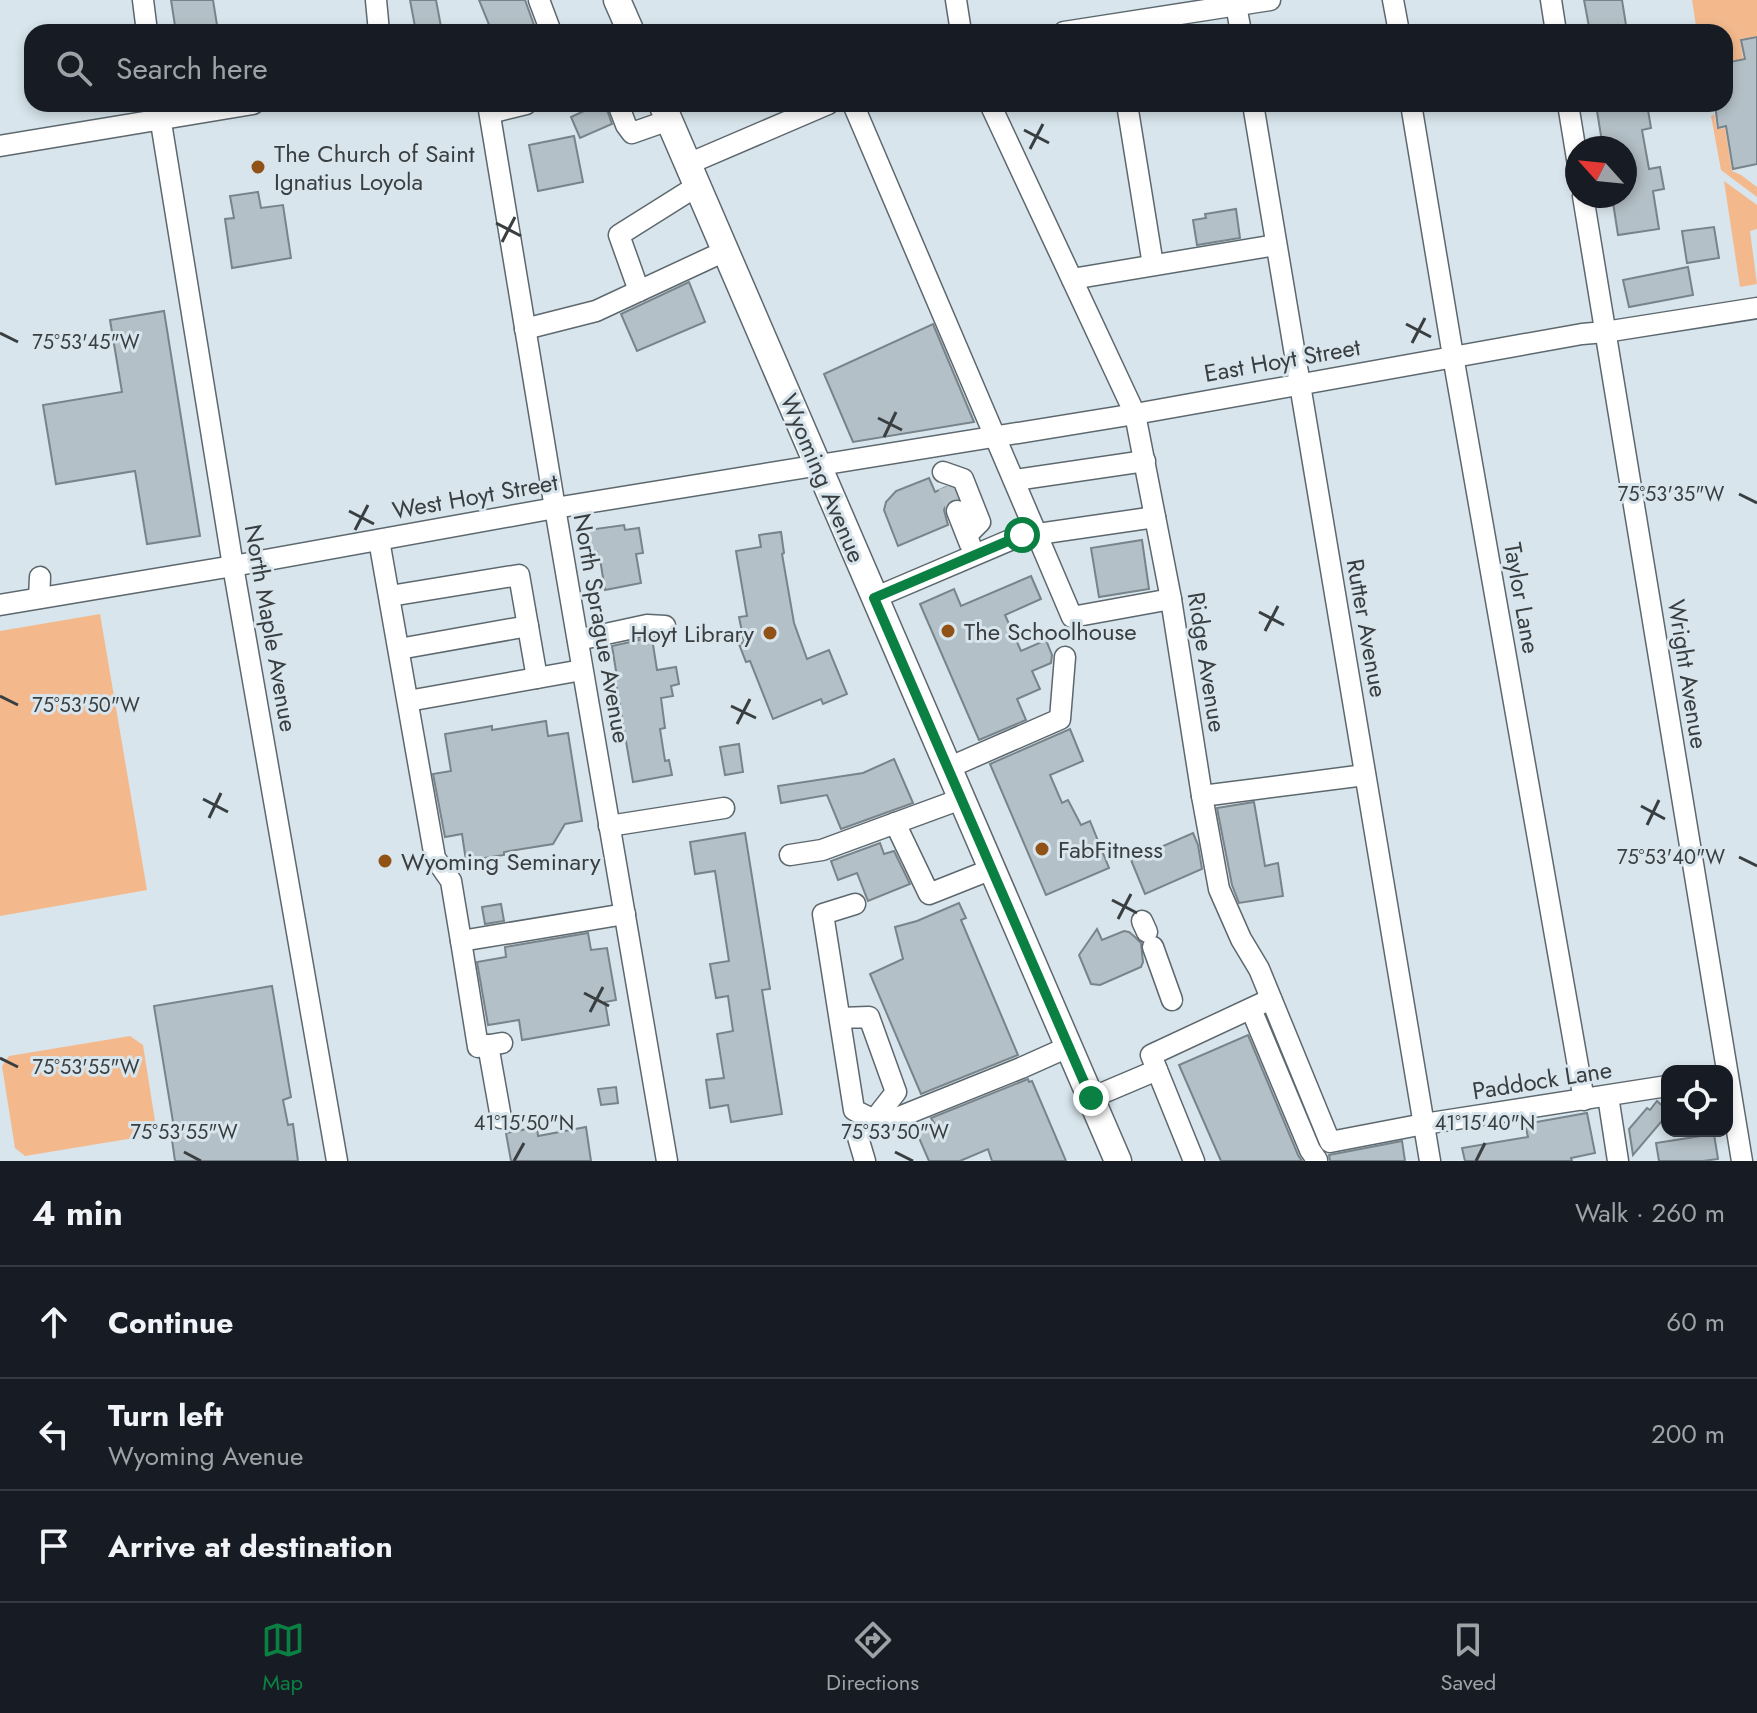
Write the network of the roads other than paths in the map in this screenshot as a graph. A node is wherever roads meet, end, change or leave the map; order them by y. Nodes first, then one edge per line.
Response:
1 (143, 0) edge
2 (376, 0) edge
3 (539, 0) edge
4 (617, 0) edge
5 (956, 0) edge
6 (1270, 0) edge
7 (1393, 0) edge
8 (1551, 0) edge
9 (1236, 2) edge
10 (146, 24) edge
11 (378, 24) edge
12 (548, 24) edge
13 (628, 24) edge
14 (960, 24) edge
15 (1133, 24) edge
16 (1240, 24) edge
17 (1398, 24) edge
18 (1555, 24) edge
19 (159, 112) edge
20 (489, 112) edge
21 (621, 112) edge
22 (665, 112) edge
23 (813, 112) edge
24 (856, 112) edge
25 (994, 112) edge
26 (1128, 112) edge
27 (1254, 112) edge
28 (1412, 112) edge
29 (1569, 112) edge
30 (1573, 136) edge
31 (0, 146) edge
32 (692, 175) junction
33 (1585, 208) edge
34 (1276, 245) junction
35 (725, 251) junction
36 (1153, 265) junction
37 (1072, 279) junction
38 (639, 291) junction
39 (1757, 308) edge
40 (525, 329) junction
41 (1605, 332) junction
42 (1453, 356) junction
43 (1299, 383) junction
44 (1135, 414) junction
45 (996, 436) junction
46 (934, 446) junction
47 (1145, 461) junction
48 (818, 466) junction
49 (1015, 480) junction
50 (555, 508) junction
51 (957, 511) tunnel mouth
52 (1155, 517) junction
53 (1038, 534) junction
54 (967, 535) junction
55 (379, 540) junction
56 (975, 555) junction
57 (233, 566) junction
58 (40, 577) dead end
59 (390, 596) junction
60 (39, 598) junction
61 (874, 598) junction
62 (1171, 599) junction
63 (0, 605) edge
64 (528, 626) junction
65 (665, 626) dead end
66 (578, 640) junction
67 (399, 649) junction
68 (1065, 657) dead end
69 (582, 670) junction
70 (537, 678) junction
71 (408, 701) junction
72 (948, 768) junction
73 (1365, 775) junction
74 (1202, 796) junction
75 (961, 799) junction
76 (724, 808) dead end
77 (895, 823) junction
78 (609, 826) junction
79 (790, 855) dead end
80 (992, 869) junction
81 (855, 904) dead end
82 (625, 914) junction
83 (1147, 933) dead end
84 (461, 941) junction
85 (1172, 1000) dead end
86 (1261, 1004) junction
87 (840, 1018) junction
88 (1068, 1047) junction
89 (1725, 1065) edge
90 (1157, 1070) junction
91 (1661, 1087) edge
92 (1608, 1096) junction
93 (1091, 1098) junction
94 (1584, 1100) junction
95 (1733, 1110) edge
96 (501, 1118) dead end
97 (875, 1124) junction
98 (1424, 1124) junction
99 (1320, 1153) edge
100 (337, 1161) edge
101 (667, 1161) edge
102 (865, 1161) edge
103 (1118, 1161) edge
104 (1194, 1161) edge
105 (1430, 1161) edge
106 (1618, 1161) edge
107 (1742, 1161) edge

1 - 10 street
2 - 11 street
3 - 12 street
4 - 13 main road
5 - 14 street
6 - 9 street
7 - 17 street
8 - 18 street
9 - 15 street
9 - 16 street
19 - 31 street
19 - 57 street, North Maple Avenue
20 - 40 street, North Sprague Avenue
21 - 22 street
22 - 32 main road, Wyoming Avenue
23 - 32 street
24 - 45 street
25 - 37 street, Ridge Avenue
26 - 36 street
27 - 34 street, Rutter Avenue
28 - 42 street, Taylor Lane
29 - 30 street
32 - 35 main road, Wyoming Avenue
32 - 38 street
33 - 41 street, Wright Avenue
34 - 36 street
34 - 43 street, Rutter Avenue
35 - 38 street
35 - 48 main road, Wyoming Avenue
36 - 37 street
37 - 44 street, Ridge Avenue
38 - 40 street
39 - 41 street, East Hoyt Street
40 - 50 street, North Sprague Avenue
41 - 42 street, East Hoyt Street
41 - 89 street, Wright Avenue
42 - 43 street, East Hoyt Street
42 - 94 street, Taylor Lane
43 - 44 street, East Hoyt Street
43 - 73 street, Rutter Avenue
44 - 45 street, East Hoyt Street
44 - 47 street, Ridge Avenue
45 - 46 street, East Hoyt Street
45 - 49 street
46 - 48 street, East Hoyt Street
46 - 54 street
47 - 49 street
47 - 52 street, Ridge Avenue
48 - 50 street, West Hoyt Street
48 - 61 main road, Wyoming Avenue
49 - 53 street
50 - 55 street, West Hoyt Street
50 - 66 street, North Sprague Avenue
51 - 54 street
52 - 53 street
52 - 62 street, Ridge Avenue
53 - 56 street
53 - 62 street
54 - 56 street
55 - 57 street, West Hoyt Street
55 - 59 street
56 - 61 street
57 - 60 street, West Hoyt Street
57 - 100 street, North Maple Avenue
58 - 60 street
59 - 64 street
59 - 67 street
60 - 63 street, West Hoyt Street
61 - 72 main road, Wyoming Avenue
62 - 74 street, Ridge Avenue
64 - 67 street
64 - 70 street
65 - 66 street
66 - 69 street, North Sprague Avenue
67 - 71 street
68 - 72 street
69 - 70 street
69 - 78 street, North Sprague Avenue
70 - 71 street
71 - 84 street
72 - 75 main road, Wyoming Avenue
73 - 74 street
73 - 98 street, Rutter Avenue
74 - 86 street, Ridge Avenue
75 - 77 street
75 - 80 main road, Wyoming Avenue
76 - 78 street
77 - 79 street
77 - 80 street
78 - 82 street, North Sprague Avenue
80 - 88 main road, Wyoming Avenue
81 - 87 street
82 - 84 street
82 - 101 street, North Sprague Avenue
83 - 85 street
84 - 96 street
86 - 90 street
86 - 99 street, Ridge Avenue
87 - 97 street
87 - 97 street
88 - 93 main road, Wyoming Avenue
88 - 97 street
90 - 93 street
90 - 104 street
91 - 92 street, Paddock Lane
92 - 94 street, Paddock Lane
92 - 106 street
93 - 103 main road, Wyoming Avenue
94 - 98 street, Paddock Lane
95 - 107 street, Wright Avenue
97 - 102 street
98 - 99 street, Ridge Avenue
98 - 105 street, Rutter Avenue

